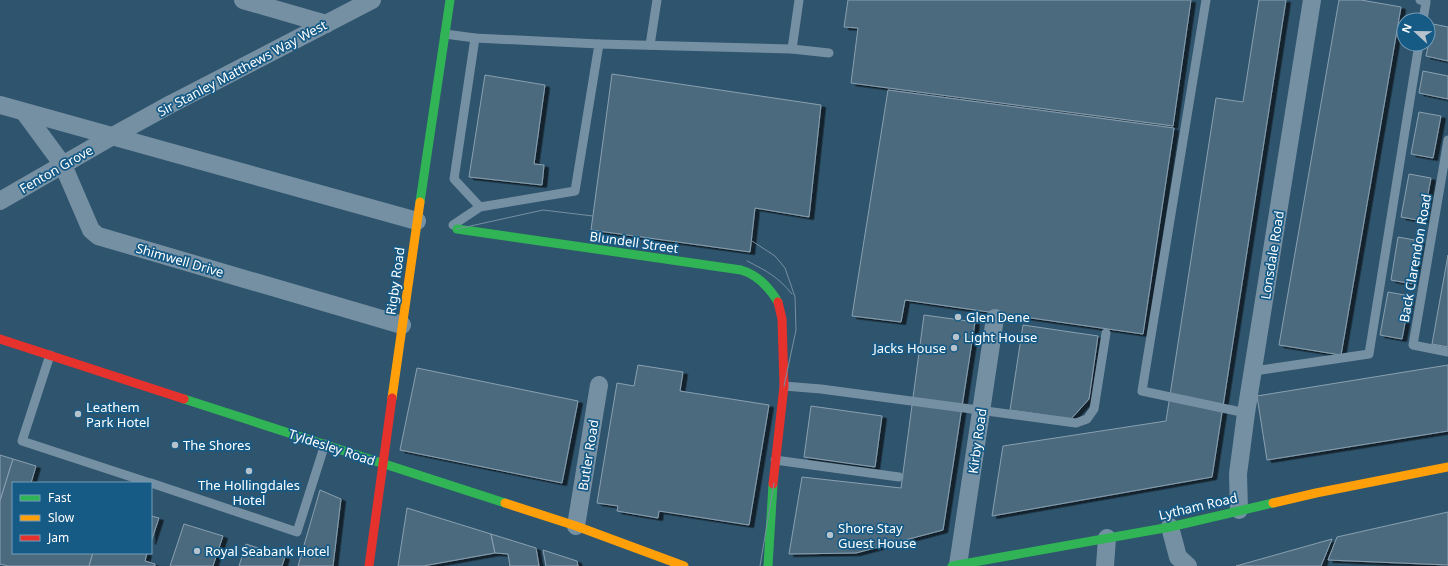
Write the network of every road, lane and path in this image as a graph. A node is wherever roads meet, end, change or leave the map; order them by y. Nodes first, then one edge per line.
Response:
1 (243, 0) edge
2 (372, 0) edge
3 (450, 0) edge
4 (656, 0) edge
5 (799, 0) edge
6 (1206, 0) edge
7 (1312, 0) edge
8 (1420, 0) edge
9 (1424, 12) edge
10 (326, 24) junction
11 (445, 34) junction
12 (475, 38) junction
13 (599, 44) junction
14 (650, 45) junction
15 (792, 49) junction
16 (1418, 52) edge
17 (829, 53) dead end
18 (0, 105) edge
19 (24, 112) junction
20 (111, 137) junction
21 (1448, 140) edge
22 (63, 166) junction
23 (0, 201) edge
24 (480, 207) junction
25 (417, 221) junction
26 (453, 228) joint
27 (995, 318) dead end
28 (402, 325) junction
29 (1106, 333) dead end
30 (0, 339) edge
31 (1448, 352) edge
32 (50, 355) junction
33 (1254, 371) junction
34 (599, 385) dead end
35 (784, 386) junction
36 (982, 410) junction
37 (1246, 413) junction
38 (325, 444) junction
39 (775, 460) junction
40 (382, 463) junction
41 (1448, 467) edge
42 (900, 477) dead end
43 (147, 482) edge
44 (152, 484) edge
45 (1239, 510) junction
46 (576, 526) junction
47 (1170, 527) junction
48 (1107, 538) junction
49 (664, 562) edge
50 (955, 565) edge
51 (369, 566) edge
52 (684, 566) edge
53 (768, 566) edge
54 (1105, 566) edge
55 (1188, 566) edge

1 - 10 street
2 - 10 street, Sir Stanley Matthews Way West
3 - 11 street, Rigby Road
4 - 14 lane
5 - 15 lane
6 - 37 lane
7 - 33 street, Lonsdale Road
8 - 9 lane
10 - 20 street, Sir Stanley Matthews Way West
11 - 12 lane
11 - 25 street, Rigby Road
12 - 13 lane
12 - 24 lane
13 - 14 lane
13 - 24 lane
14 - 15 lane
15 - 17 lane
16 - 33 lane
18 - 19 street
19 - 20 street
19 - 22 street, Shimwell Drive
20 - 22 street, Fenton Grove
20 - 25 street
21 - 31 lane, Back Clarendon Road
22 - 23 street, Fenton Grove
22 - 28 street, Shimwell Drive
24 - 26 lane
25 - 28 street, Rigby Road
26 - 35 street, Blundell Street
27 - 36 street, Kirby Road
28 - 40 street, Rigby Road
29 - 36 lane
30 - 32 street, Tyldesley Road
32 - 38 street, Tyldesley Road
32 - 43 lane
33 - 37 street, Lonsdale Road
34 - 46 street, Butler Road
35 - 36 lane
35 - 39 street, Blundell Street
36 - 50 street, Kirby Road
37 - 45 street, Lonsdale Road
38 - 40 street, Tyldesley Road
38 - 44 lane
39 - 42 lane
39 - 53 street, Blundell Street
40 - 46 street, Tyldesley Road
40 - 51 street, Rigby Road
41 - 45 street, Lytham Road
45 - 47 street, Lytham Road
46 - 49 street, Tyldesley Road
47 - 48 street, Lytham Road
47 - 55 street
48 - 50 street, Lytham Road
48 - 54 street
49 - 52 street, Tyldesley Road

